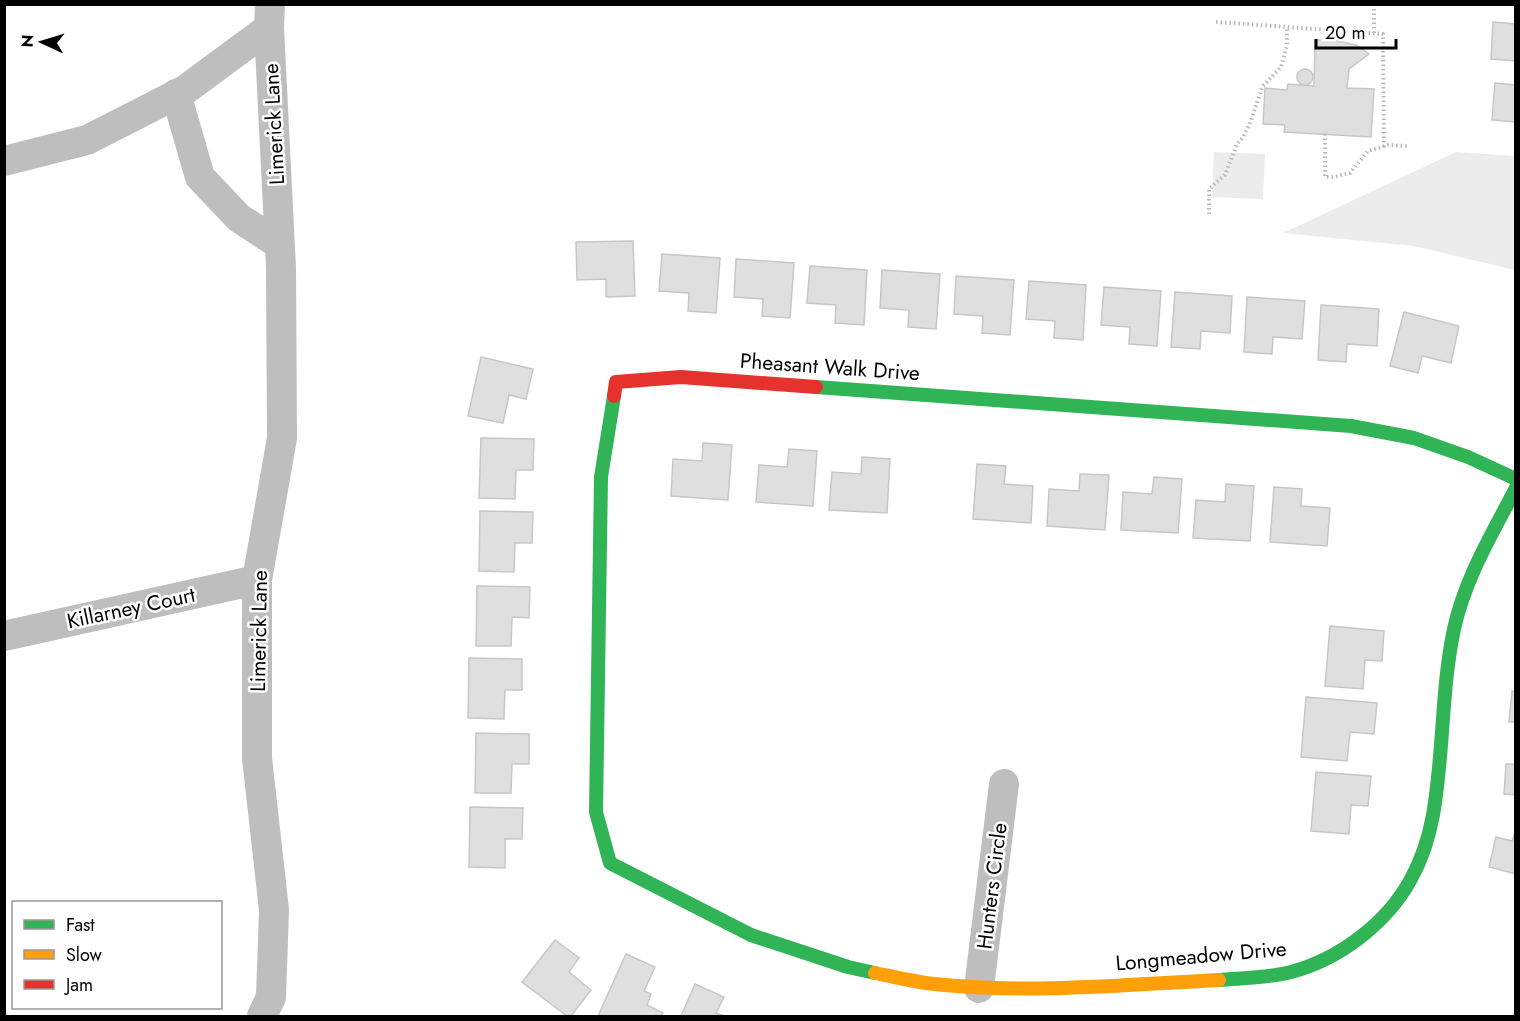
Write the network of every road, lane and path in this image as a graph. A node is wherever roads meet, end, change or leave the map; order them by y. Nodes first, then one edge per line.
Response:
1 (1374, 7) dead end
2 (270, 16) edge
3 (1216, 22) dead end
4 (1287, 27) junction
5 (1374, 33) junction
6 (176, 94) junction
7 (1325, 134) dead end
8 (1408, 146) dead end
9 (1383, 147) junction
10 (4, 161) edge
11 (1209, 214) dead end
12 (279, 244) junction
13 (1515, 479) edge
14 (1515, 488) edge
15 (257, 580) junction
16 (4, 636) edge
17 (1004, 784) dead end
18 (610, 863) joint
19 (979, 988) junction
20 (262, 1017) edge

1 - 5 path
2 - 6 street
2 - 12 street, Limerick Lane
3 - 4 path
4 - 5 path
4 - 11 path
5 - 9 path
6 - 10 street
6 - 12 street
7 - 9 path
8 - 9 path
12 - 15 street, Limerick Lane
13 - 18 street, Pheasant Walk Drive
14 - 19 street, Longmeadow Drive
15 - 16 street, Killarney Court
15 - 20 street, Limerick Lane
17 - 19 street, Hunters Circle
18 - 19 street, Longmeadow Drive

